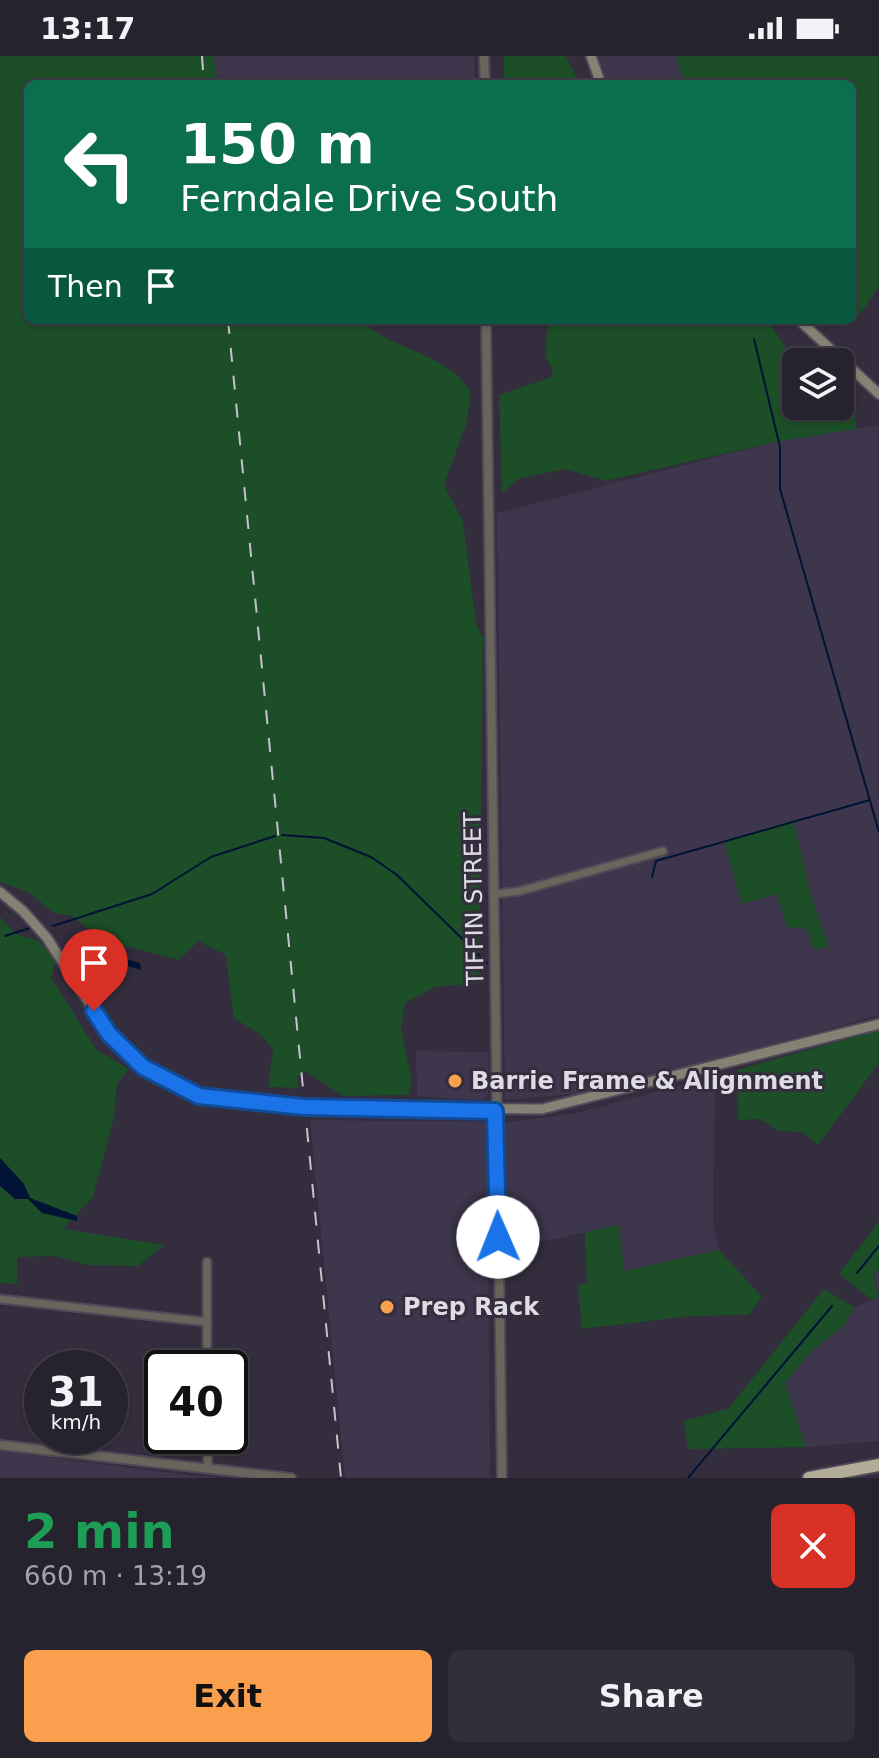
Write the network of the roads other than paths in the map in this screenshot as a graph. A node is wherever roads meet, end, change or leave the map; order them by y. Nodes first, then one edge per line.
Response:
1 (484, 56) edge
2 (591, 56) edge
3 (485, 80) edge
4 (600, 80) edge
5 (486, 324) edge
6 (803, 324) edge
7 (879, 394) edge
8 (663, 851) dead end
9 (0, 892) edge
10 (495, 894) junction
11 (879, 1024) edge
12 (495, 1111) junction
13 (207, 1262) dead end
14 (0, 1299) edge
15 (207, 1322) junction
16 (207, 1350) edge
17 (0, 1445) edge
18 (208, 1454) edge
19 (879, 1465) edge
20 (208, 1468) junction
21 (291, 1478) edge
22 (502, 1478) edge
23 (809, 1478) edge

1 - 3 street
2 - 4 main road
5 - 10 street, TIFFIN STREET
6 - 7 main road
8 - 10 street
9 - 12 main road
10 - 12 street, TIFFIN STREET
11 - 12 main road
12 - 22 street, TIFFIN STREET
13 - 15 street
14 - 15 street
15 - 16 street
17 - 20 street
18 - 20 street
19 - 23 highway
20 - 21 street

